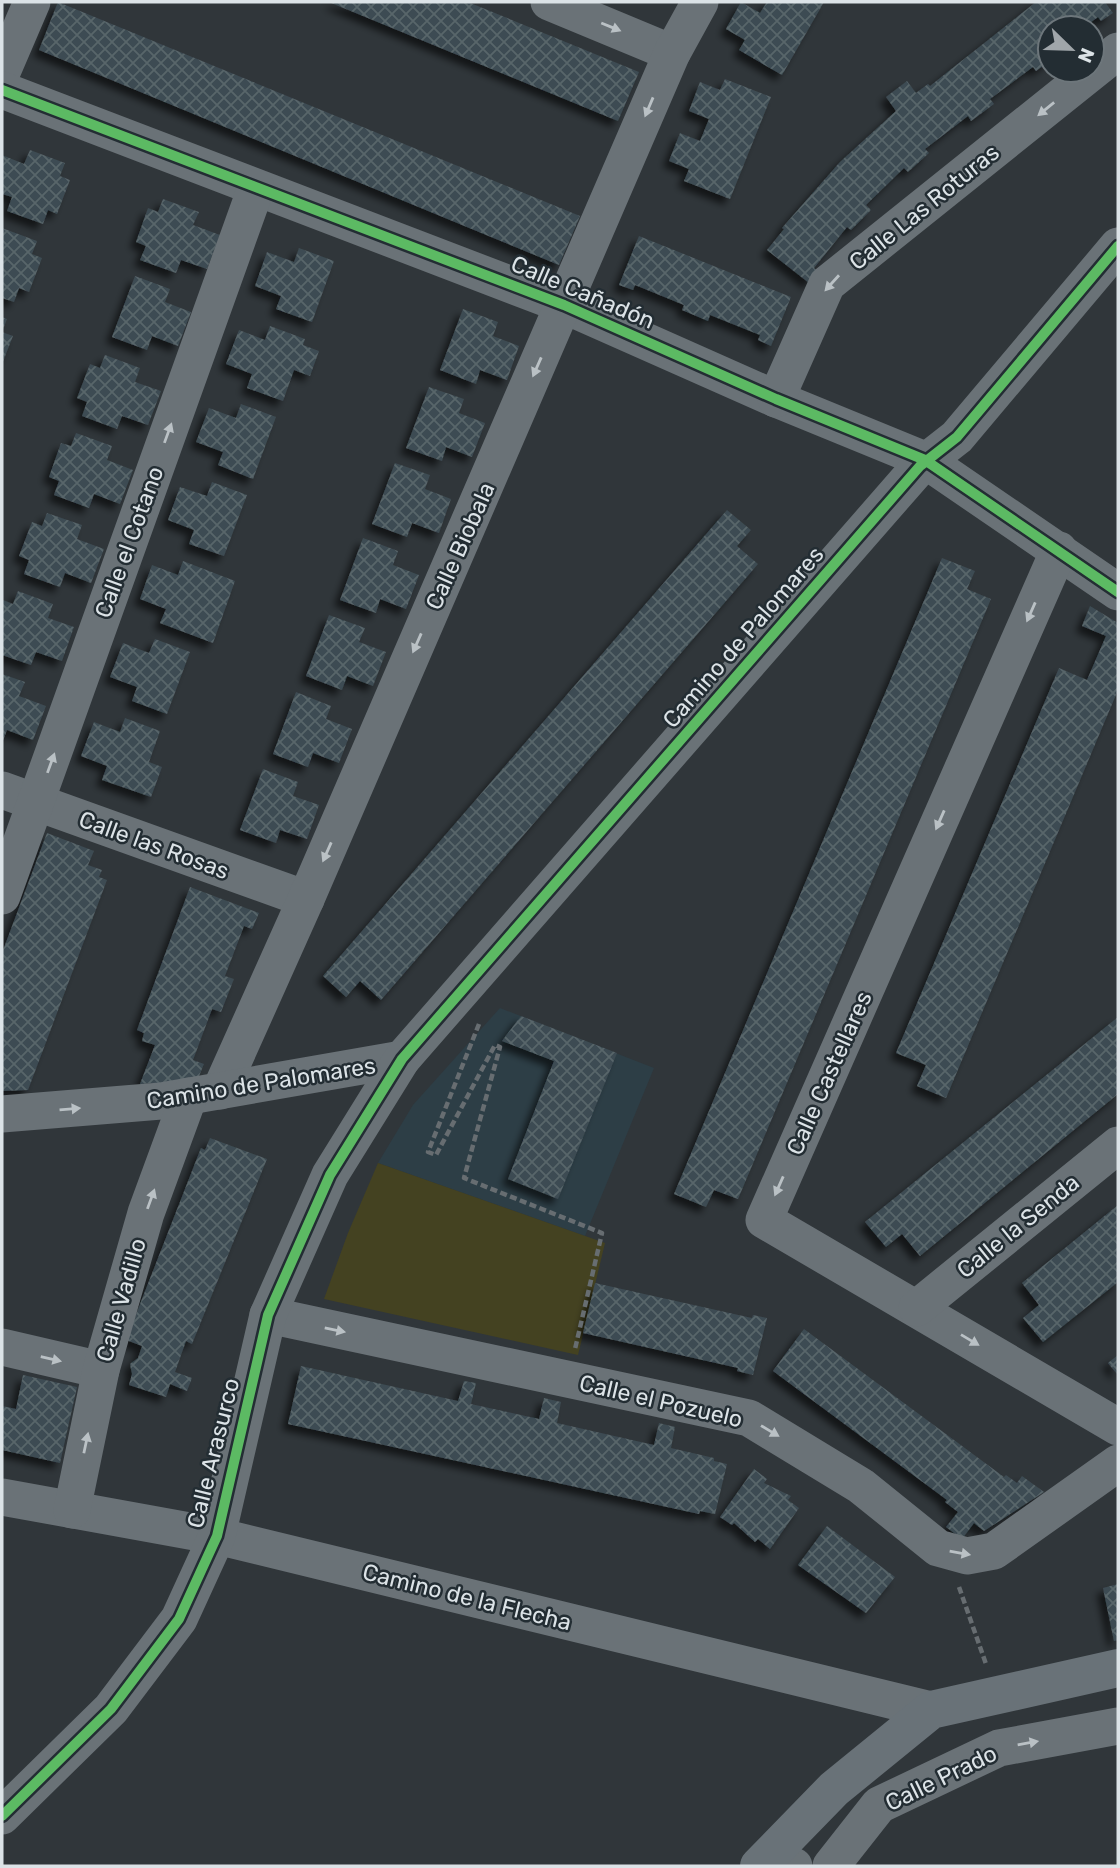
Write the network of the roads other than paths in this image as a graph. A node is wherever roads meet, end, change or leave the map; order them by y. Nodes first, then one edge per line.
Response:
1 (32, 2) edge
2 (549, 2) edge
3 (701, 2) edge
4 (1118, 51) edge
5 (672, 53) junction
6 (2, 72) edge
7 (2, 90) edge
8 (256, 188) junction
9 (1118, 246) edge
10 (564, 305) junction
11 (776, 398) junction
12 (925, 460) junction
13 (1059, 550) junction
14 (1118, 592) edge
15 (2, 790) edge
16 (36, 804) junction
17 (2, 896) edge
18 (306, 899) junction
19 (402, 1059) junction
20 (204, 1093) junction
21 (2, 1114) edge
22 (1118, 1145) edge
23 (917, 1308) junction
24 (268, 1315) junction
25 (2, 1348) edge
26 (101, 1370) junction
27 (1118, 1427) edge
28 (1118, 1463) edge
29 (2, 1497) edge
30 (72, 1510) junction
31 (217, 1536) junction
32 (1118, 1668) edge
33 (930, 1710) junction
34 (1117, 1734) edge
35 (834, 1789) junction
36 (2, 1816) edge
37 (844, 1861) edge
38 (759, 1866) edge
39 (794, 1866) edge
40 (807, 1866) edge

1 - 6 street
2 -> 5 street
3 - 5 street, Calle Biobala
4 -> 11 street, Calle Las Roturas
5 -> 10 street, Calle Biobala
7 - 8 street, Calle Cañadón
8 - 10 street, Calle Cañadón
16 -> 8 street, Calle el Cotano
9 - 12 street, Camino de Palomares
10 - 11 street, Calle Cañadón
10 -> 18 street, Calle Biobala
11 - 12 street, Calle Cañadón
12 - 13 street, Calle Cañadón
12 - 19 street, Camino de Palomares
13 - 14 street, Calle Cañadón
13 -> 23 street, Calle Castellares
15 - 16 street, Calle las Rosas
16 - 17 street, Calle el Cotano
16 - 18 street, Calle las Rosas
18 - 20 street, Calle Biobala
19 - 20 street, Camino de Palomares
19 - 24 street, Calle Arasurco
21 -> 20 street, Camino de Palomares
26 -> 20 street, Calle Vadillo
22 - 23 street, Calle la Senda
23 -> 27 street, Calle Castellares
24 -> 28 street, Calle el Pozuelo
24 - 31 street, Calle Arasurco
25 -> 26 street
30 -> 26 street, Calle Vadillo
29 - 30 street, Camino de la Flecha
30 - 31 street, Camino de la Flecha
31 - 33 street, Camino de la Flecha
31 - 36 street, Calle Arasurco
32 - 33 main road
33 - 35 main road
37 -> 34 street, Calle Prado
35 - 37 street
35 - 38 main road
37 - 40 street
38 - 39 street

